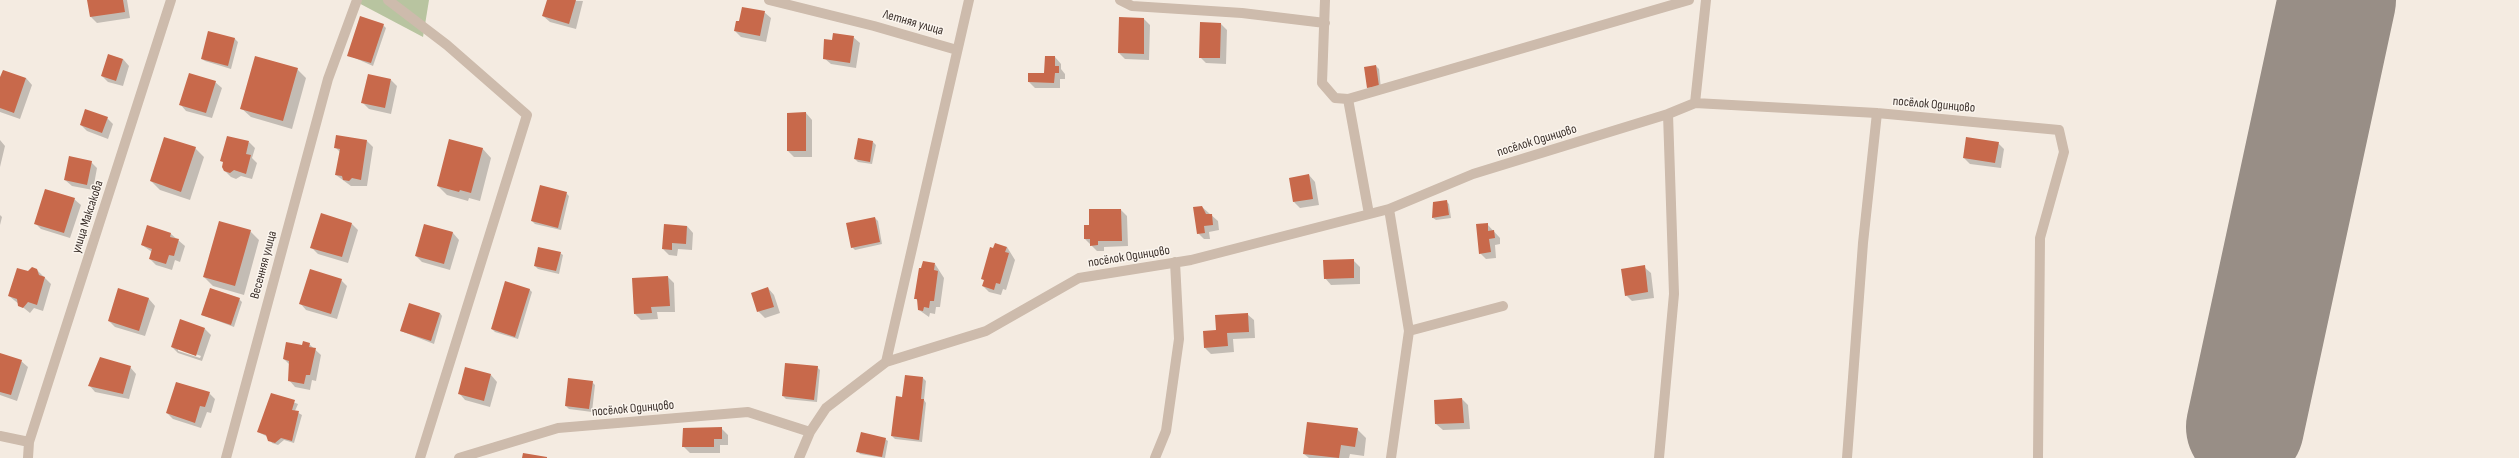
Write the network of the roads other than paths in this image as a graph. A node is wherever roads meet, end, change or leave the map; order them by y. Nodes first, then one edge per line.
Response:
1 (171, 0) edge
2 (357, 0) edge
3 (388, 0) edge
4 (769, 0) edge
5 (969, 0) edge
6 (1120, 0) edge
7 (1325, 0) edge
8 (1689, 0) edge
9 (1706, 0) edge
10 (1324, 23) junction
11 (957, 50) junction
12 (1348, 99) junction
13 (1695, 103) junction
14 (1877, 113) junction
15 (1668, 114) junction
16 (1389, 209) junction
17 (1369, 214) junction
18 (1175, 262) junction
19 (1503, 306) dead end
20 (1409, 331) junction
21 (886, 362) junction
22 (810, 432) junction
23 (0, 436) edge
24 (29, 442) junction
25 (28, 458) edge
26 (226, 458) edge
27 (420, 458) edge
28 (459, 458) edge
29 (799, 458) edge
30 (1155, 458) edge
31 (1391, 458) edge
32 (1659, 458) edge
33 (1847, 458) edge
34 (2038, 458) edge

1 - 24 lane, улица Максакова
2 - 26 lane, Весенняя улица
3 - 27 lane
4 - 11 lane, Летняя улица
5 - 11 lane
6 - 10 lane
7 - 10 lane
8 - 12 lane
9 - 13 lane
10 - 12 lane
11 - 21 lane
12 - 17 lane
13 - 14 lane, посёлок Одинцово
13 - 15 lane, посёлок Одинцово
14 - 33 lane
14 - 34 lane, посёлок Одинцово
15 - 16 lane, посёлок Одинцово
15 - 32 lane
16 - 17 lane, посёлок Одинцово
16 - 20 lane
17 - 18 lane, посёлок Одинцово
18 - 21 lane, посёлок Одинцово
18 - 30 lane
19 - 20 lane
20 - 31 lane
21 - 22 lane, посёлок Одинцово
22 - 28 lane, посёлок Одинцово
22 - 29 lane, посёлок Одинцово
23 - 24 lane
24 - 25 lane, улица Максакова

